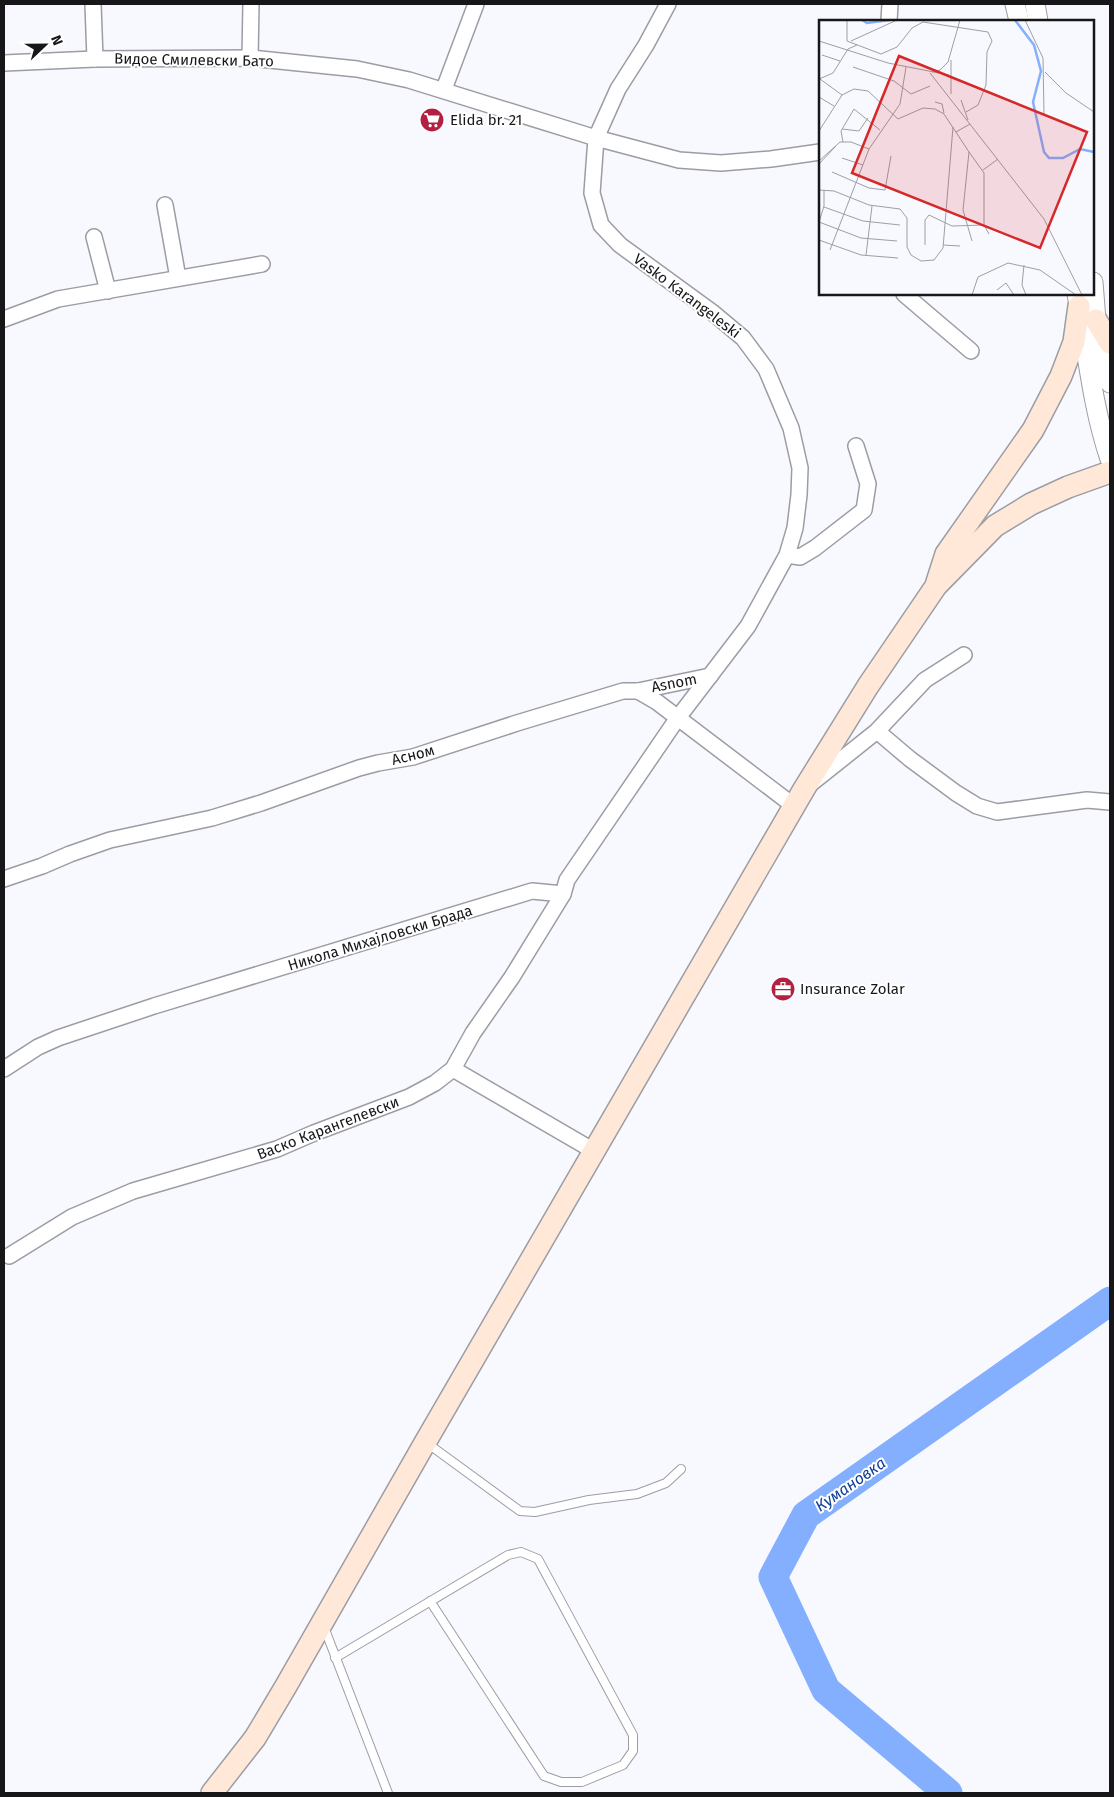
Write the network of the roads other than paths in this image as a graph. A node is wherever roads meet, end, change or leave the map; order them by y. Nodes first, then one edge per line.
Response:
1 (93, 4) edge
2 (250, 4) edge
3 (476, 4) edge
4 (668, 4) edge
5 (890, 4) edge
6 (1015, 4) edge
7 (1035, 4) edge
8 (889, 20) edge
9 (1019, 20) edge
10 (1038, 20) edge
11 (250, 58) junction
12 (95, 59) junction
13 (4, 63) edge
14 (444, 90) junction
15 (596, 138) junction
16 (819, 152) edge
17 (165, 205) dead end
18 (94, 237) dead end
19 (262, 264) dead end
20 (178, 278) junction
21 (108, 290) junction
22 (905, 295) edge
23 (1094, 295) edge
24 (1078, 300) edge
25 (4, 319) edge
26 (1096, 320) junction
27 (1110, 343) edge
28 (972, 351) dead end
29 (1110, 383) edge
30 (856, 446) dead end
31 (1110, 459) edge
32 (1110, 472) edge
33 (787, 555) junction
34 (936, 586) junction
35 (964, 655) dead end
36 (710, 676) junction
37 (638, 691) junction
38 (678, 719) junction
39 (877, 731) junction
40 (799, 798) junction
41 (1110, 802) edge
42 (4, 879) edge
43 (563, 894) junction
44 (4, 1069) edge
45 (453, 1069) junction
46 (594, 1151) junction
47 (5, 1257) edge
48 (426, 1442) junction
49 (681, 1469) dead end
50 (430, 1602) junction
51 (322, 1623) junction
52 (335, 1658) junction
53 (212, 1793) edge
54 (388, 1793) edge

1 - 12 street
2 - 11 street
3 - 14 street
4 - 15 street
5 - 8 street
6 - 9 street
7 - 10 street
11 - 12 street, Видое Смилевски Бато
11 - 14 street, Видое Смилевски Бато
12 - 13 street, Видое Смилевски Бато
14 - 15 street, Видое Смилевски Бато
15 - 16 street, Видое Смилевски Бато
15 - 33 street, Vasko Karangeleski
17 - 20 street
18 - 21 street
19 - 20 street
20 - 21 street
21 - 25 street
22 - 28 street
23 - 26 street
24 - 31 street
24 - 34 main road
26 - 27 main road
26 - 29 street
30 - 33 street
32 - 34 main road
33 - 36 street, Vasko Karangeleski
34 - 40 main road
35 - 39 street
36 - 37 street, Asnom
36 - 38 street, Vasko Karangeleski
37 - 38 street
37 - 42 street, Асном
38 - 40 street
38 - 43 street
39 - 40 street
39 - 41 street
40 - 46 main road
43 - 44 street, Никола Михајловски Брада
43 - 45 street, Васко Карангелевски
45 - 46 street
45 - 47 street, Васко Карангелевски
46 - 48 main road
48 - 49 lane
48 - 51 main road
50 - 50 lane
50 - 52 lane
51 - 52 lane
51 - 53 main road
52 - 54 lane

